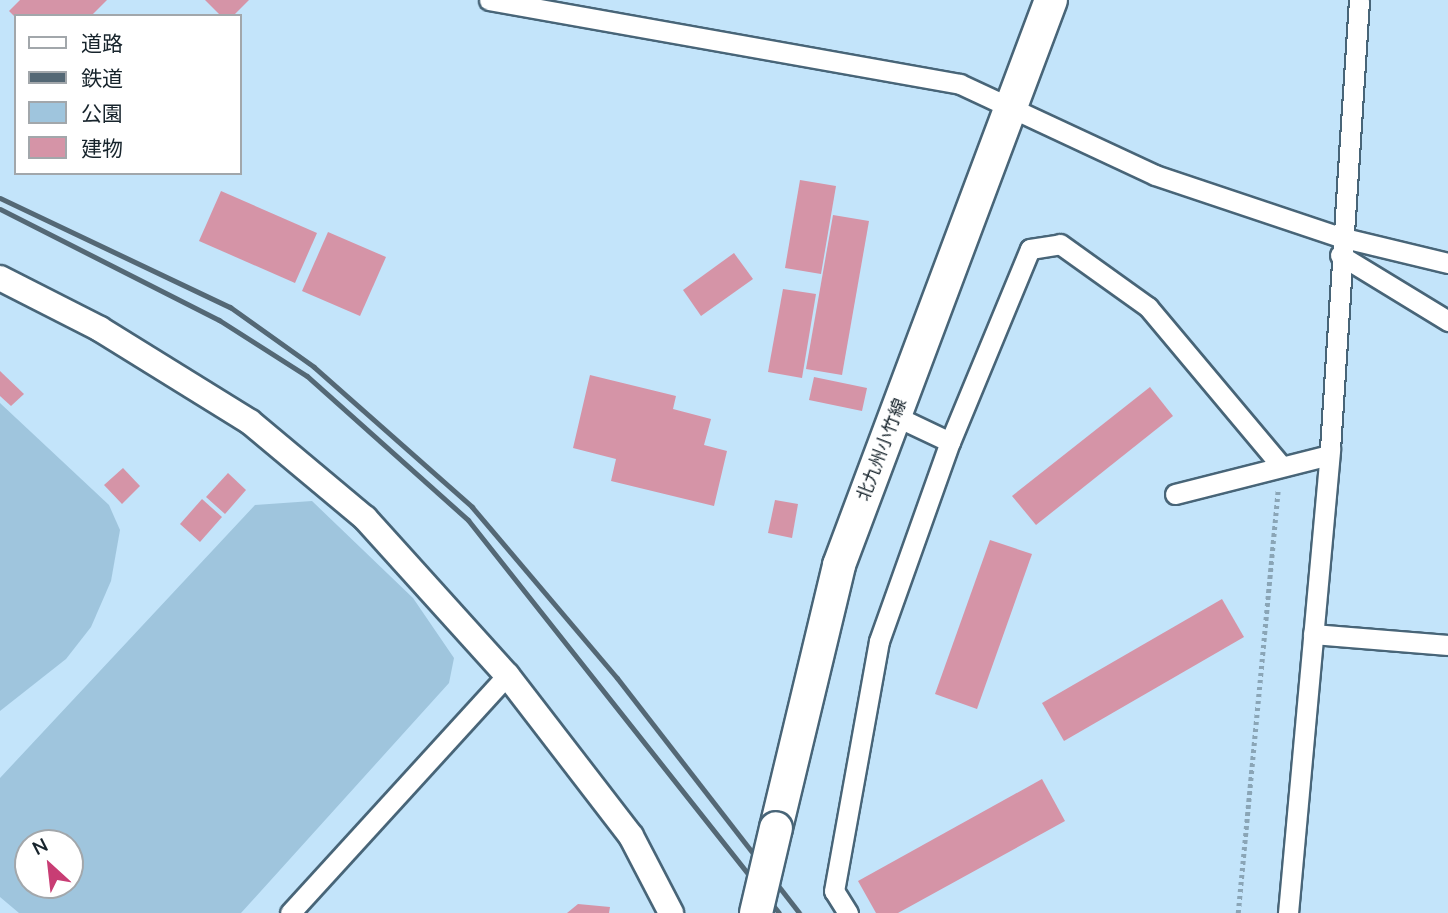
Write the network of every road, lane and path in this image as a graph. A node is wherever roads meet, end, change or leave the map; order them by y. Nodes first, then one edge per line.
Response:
1 (489, 0) edge
2 (1051, 0) edge
3 (1359, 0) edge
4 (1013, 106) junction
5 (1340, 246) junction
6 (1446, 257) edge
7 (0, 278) edge
8 (1448, 321) edge
9 (895, 416) junction
10 (950, 442) junction
11 (1329, 455) junction
12 (1279, 463) junction
13 (1175, 494) dead end
14 (1313, 634) junction
15 (1448, 646) edge
16 (507, 675) junction
17 (290, 913) edge
18 (671, 913) edge
19 (755, 913) edge
20 (848, 913) edge
21 (1238, 913) edge
22 (1288, 913) edge

1 - 4 street
2 - 4 main road, 北九州小竹線
3 - 5 street
4 - 5 street
4 - 9 main road, 北九州小竹線
5 - 6 street
5 - 8 street
5 - 11 street
7 - 16 street
9 - 10 street
9 - 19 main road, 北九州小竹線, bridge
10 - 12 street
10 - 20 street
11 - 12 street
11 - 14 street
12 - 13 street
12 - 21 path
14 - 15 street
14 - 22 street
16 - 17 street
16 - 18 street

